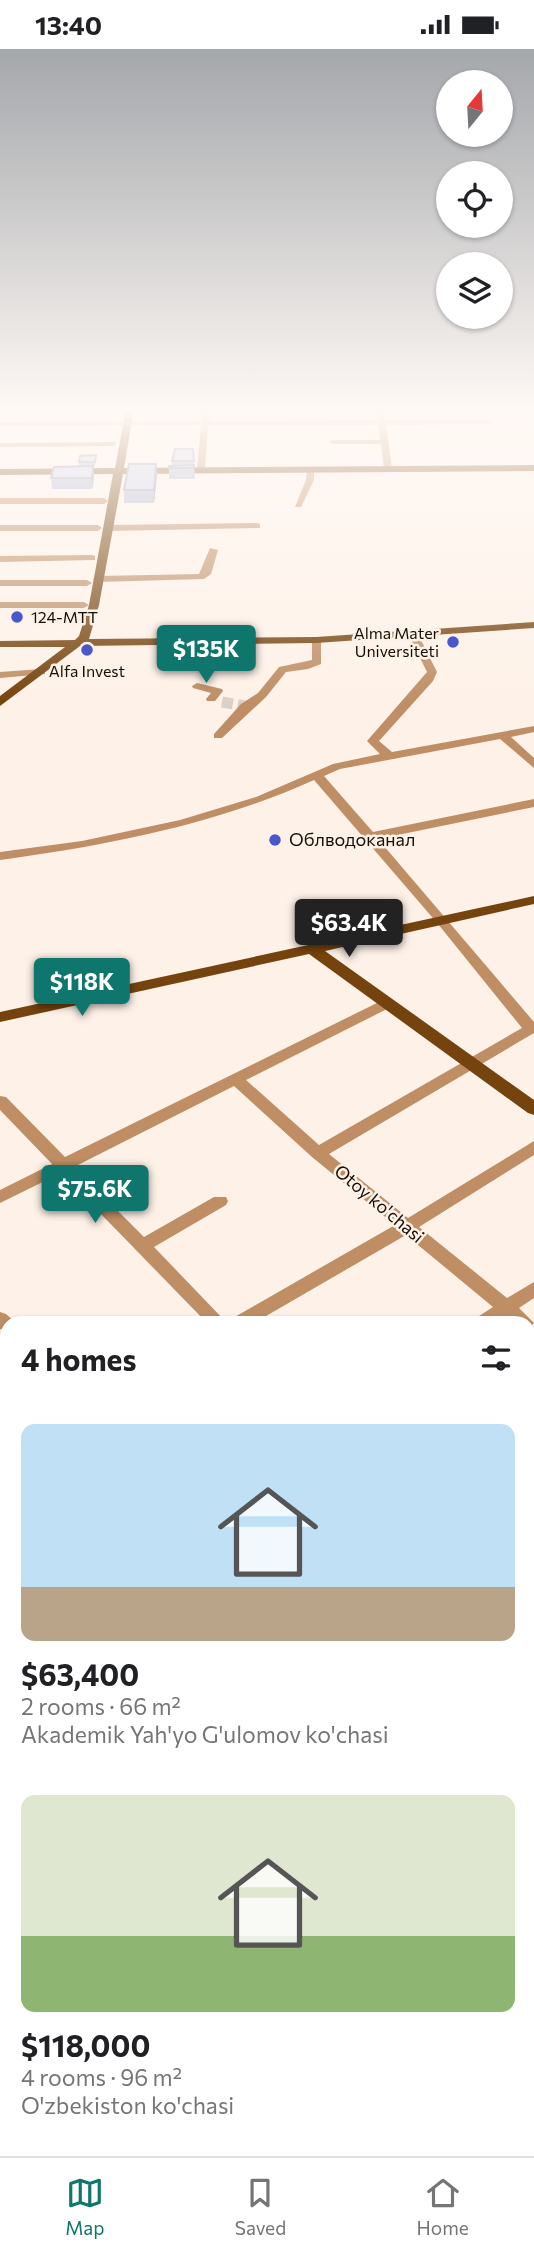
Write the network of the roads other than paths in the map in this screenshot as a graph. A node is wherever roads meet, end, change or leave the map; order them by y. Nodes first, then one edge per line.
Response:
1 (104, 507) edge
2 (107, 507) edge
3 (257, 526) dead end
4 (0, 528) edge
5 (103, 528) junction
6 (213, 550) dead end
7 (92, 558) junction
8 (0, 559) edge
9 (93, 581) junction
10 (0, 583) edge
11 (0, 605) edge
12 (84, 605) junction
13 (534, 625) edge
14 (413, 634) junction
15 (316, 640) junction
16 (0, 644) edge
17 (74, 644) junction
18 (41, 671) junction
19 (0, 675) edge
20 (197, 686) dead end
21 (0, 702) edge
22 (202, 709) dead end
23 (534, 729) edge
24 (502, 735) junction
25 (218, 736) dead end
26 (389, 756) junction
27 (534, 764) edge
28 (316, 775) junction
29 (534, 803) edge
30 (369, 837) junction
31 (0, 856) edge
32 (534, 900) edge
33 (443, 921) junction
34 (311, 949) junction
35 (388, 1003) junction
36 (0, 1017) edge
37 (532, 1027) edge
38 (472, 1064) junction
39 (237, 1080) junction
40 (0, 1101) edge
41 (534, 1109) edge
42 (534, 1146) edge
43 (318, 1153) junction
44 (62, 1166) junction
45 (0, 1197) edge
46 (220, 1201) dead end
47 (406, 1227) junction
48 (143, 1246) junction
49 (534, 1289) edge
50 (506, 1307) junction
51 (211, 1316) edge
52 (251, 1316) edge
53 (492, 1316) edge
54 (517, 1316) edge

1 - 5 main road
2 - 5 main road
3 - 5 street
4 - 5 street
5 - 7 main road
5 - 9 main road
6 - 9 street
7 - 8 street
7 - 9 main road
9 - 10 street
9 - 12 main road
9 - 17 main road
11 - 12 street
12 - 17 main road
13 - 14 main road
14 - 15 main road
14 - 26 street
15 - 17 main road
15 - 25 street
16 - 17 main road
17 - 18 main road
18 - 19 street
18 - 21 main road
20 - 22 street
23 - 24 street
24 - 26 street
24 - 27 street
26 - 28 street
28 - 30 street
28 - 31 street
29 - 30 street
30 - 33 street
32 - 33 main road
33 - 34 main road
33 - 37 street
34 - 35 main road
34 - 36 main road
35 - 38 main road
35 - 39 street
37 - 38 street
38 - 41 main road
38 - 43 street
39 - 43 street, Otoy ko'chasi
39 - 44 street
40 - 44 street
42 - 47 street
43 - 47 street, Otoy ko'chasi
44 - 45 street
44 - 48 street
46 - 48 street
47 - 50 street, Otoy ko'chasi
47 - 52 street
48 - 51 street
49 - 50 street
50 - 53 street
50 - 54 street, Otoy ko'chasi

